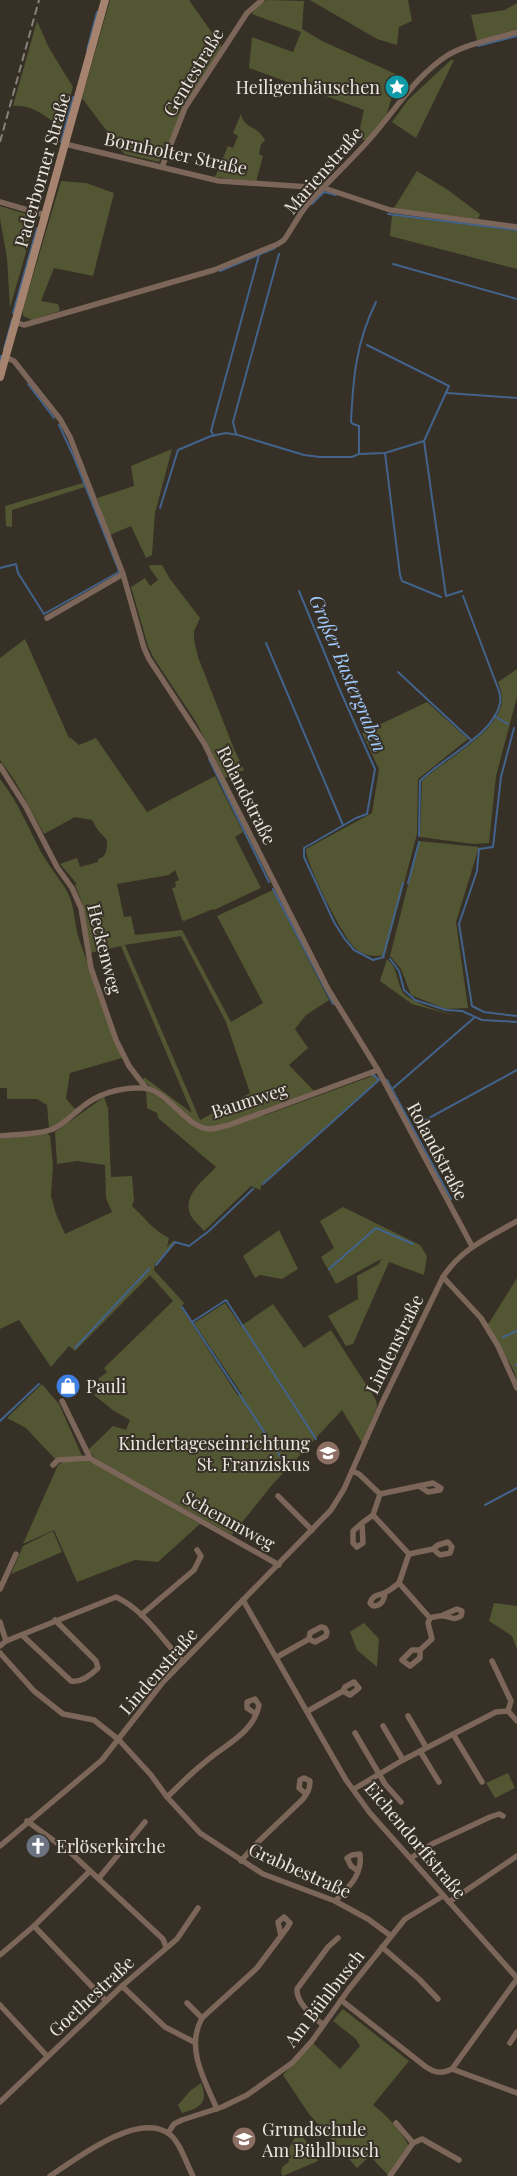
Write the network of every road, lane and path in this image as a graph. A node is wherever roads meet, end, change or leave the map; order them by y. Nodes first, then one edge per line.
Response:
1 (104, 0) edge
2 (262, 0) edge
3 (517, 32) edge
4 (65, 144) junction
5 (162, 167) junction
6 (324, 188) junction
7 (0, 202) edge
8 (45, 215) junction
9 (517, 227) edge
10 (15, 322) junction
11 (6, 358) junction
12 (0, 377) edge
13 (123, 574) junction
14 (47, 618) dead end
15 (0, 766) edge
16 (378, 1070) junction
17 (146, 1088) junction
18 (0, 1136) edge
19 (517, 1221) edge
20 (472, 1246) junction
21 (443, 1277) junction
22 (517, 1388) edge
23 (62, 1401) dead end
24 (90, 1458) junction
25 (53, 1465) dead end
26 (352, 1471) junction
27 (419, 1486) dead end
28 (380, 1494) junction
29 (278, 1496) dead end
30 (373, 1514) junction
31 (362, 1523) dead end
32 (312, 1530) junction
33 (432, 1548) dead end
34 (197, 1550) dead end
35 (16, 1554) dead end
36 (408, 1554) junction
37 (278, 1565) junction
38 (399, 1583) junction
39 (0, 1589) edge
40 (385, 1593) dead end
41 (243, 1600) junction
42 (140, 1615) junction
43 (443, 1615) dead end
44 (430, 1618) junction
45 (55, 1620) junction
46 (0, 1622) edge
47 (22, 1635) junction
48 (310, 1639) dead end
49 (6, 1641) junction
50 (0, 1646) edge
51 (420, 1650) dead end
52 (0, 1653) edge
53 (277, 1657) junction
54 (492, 1661) dead end
55 (183, 1662) junction
56 (343, 1691) dead end
57 (308, 1711) junction
58 (508, 1712) junction
59 (256, 1714) dead end
60 (408, 1716) dead end
61 (517, 1721) edge
62 (383, 1726) dead end
63 (355, 1733) dead end
64 (453, 1734) junction
65 (119, 1740) junction
66 (423, 1749) junction
67 (403, 1760) junction
68 (379, 1774) junction
69 (439, 1782) dead end
70 (482, 1782) dead end
71 (354, 1789) junction
72 (306, 1794) dead end
73 (167, 1797) junction
74 (401, 1802) dead end
75 (503, 1816) dead end
76 (28, 1821) junction
77 (145, 1822) dead end
78 (0, 1846) edge
79 (517, 1856) edge
80 (411, 1858) junction
81 (242, 1861) junction
82 (90, 1871) junction
83 (358, 1871) dead end
84 (99, 1878) junction
85 (443, 1896) junction
86 (335, 1901) junction
87 (449, 1902) junction
88 (198, 1908) dead end
89 (34, 1926) junction
90 (281, 1936) dead end
91 (391, 1936) junction
92 (338, 1938) dead end
93 (166, 1947) junction
94 (382, 1947) junction
95 (0, 1955) edge
96 (517, 1979) edge
97 (122, 1986) junction
98 (438, 1999) dead end
99 (341, 2000) junction
100 (106, 2002) junction
101 (187, 2003) dead end
102 (0, 2005) edge
103 (202, 2018) junction
104 (323, 2025) junction
105 (517, 2032) edge
106 (194, 2042) junction
107 (510, 2043) dead end
108 (47, 2056) junction
109 (452, 2069) junction
110 (517, 2093) edge
111 (0, 2102) edge
112 (217, 2109) junction
113 (396, 2123) dead end
114 (168, 2133) junction
115 (413, 2143) junction
116 (459, 2160) dead end
117 (50, 2176) edge
118 (193, 2176) edge
119 (390, 2176) edge

1 - 4 main road, Paderborner Straße
2 - 5 street, Gentestraße
3 - 6 street, Marienstraße
4 - 5 street, Bornholter Straße
4 - 8 main road, Paderborner Straße
5 - 6 street, Bornholter Straße
6 - 9 street, Bornholter Straße
6 - 10 street, Marienstraße
7 - 8 street
8 - 10 main road, Paderborner Straße
10 - 11 main road, Paderborner Straße
11 - 12 main road, Paderborner Straße
11 - 13 street, Rolandstraße
13 - 14 street
13 - 16 street, Rolandstraße
15 - 17 street, Heckenweg
16 - 17 street, Baumweg
16 - 20 street, Rolandstraße
17 - 18 street
19 - 20 street, Lindenstraße
20 - 21 street, Lindenstraße
21 - 22 street
21 - 26 street, Lindenstraße
23 - 24 street
24 - 25 street
24 - 37 street, Schemmweg
26 - 28 street
26 - 32 street, Lindenstraße
27 - 28 street
28 - 30 street
29 - 32 street
30 - 31 street
30 - 36 street
32 - 37 street, Lindenstraße
33 - 36 street
34 - 42 street
35 - 39 street
36 - 38 street
37 - 41 street, Lindenstraße
38 - 40 street
38 - 44 street
41 - 53 street, Eichendorffstraße
41 - 55 street, Lindenstraße
42 - 45 street
42 - 55 street
43 - 44 street
44 - 51 street
45 - 47 street
45 - 47 street
46 - 49 street
47 - 49 street
48 - 53 street
49 - 50 street
52 - 65 street, Grabbestraße
53 - 57 street, Eichendorffstraße
54 - 58 street
55 - 65 street, Lindenstraße
56 - 57 street
57 - 71 street, Eichendorffstraße
58 - 61 street
58 - 64 street
59 - 73 street
60 - 66 street
62 - 67 street
63 - 68 street
64 - 66 street
64 - 70 street
65 - 73 street, Grabbestraße
65 - 76 street, Lindenstraße
66 - 67 street
66 - 69 street
67 - 68 street
68 - 71 street
68 - 74 street
71 - 80 street, Eichendorffstraße
72 - 81 street
73 - 81 street, Grabbestraße
75 - 80 street
76 - 78 street, Lindenstraße
76 - 82 street
77 - 84 street
79 - 87 street
80 - 85 street, Eichendorffstraße
81 - 86 street, Grabbestraße
82 - 84 street
82 - 89 street
83 - 86 street
84 - 93 street
85 - 87 street, Eichendorffstraße
85 - 91 street, Am Bühlbusch
86 - 91 street, Grabbestraße
87 - 96 street, Eichendorffstraße
88 - 93 street, Goethestraße
89 - 95 street
89 - 100 street
90 - 103 street
91 - 94 street, Am Bühlbusch
92 - 104 street
93 - 97 street, Goethestraße
94 - 98 street
94 - 99 street, Am Bühlbusch
96 - 109 street
97 - 100 street, Goethestraße
97 - 106 street
99 - 104 street, Am Bühlbusch
99 - 109 street
100 - 108 street, Goethestraße
101 - 103 street
102 - 108 street
103 - 106 street
104 - 112 street, Am Bühlbusch
105 - 107 street
106 - 112 street
108 - 111 street, Goethestraße
109 - 110 street
112 - 114 street, Am Bühlbusch
113 - 115 street
114 - 117 street
114 - 118 street
115 - 116 street
115 - 119 street

